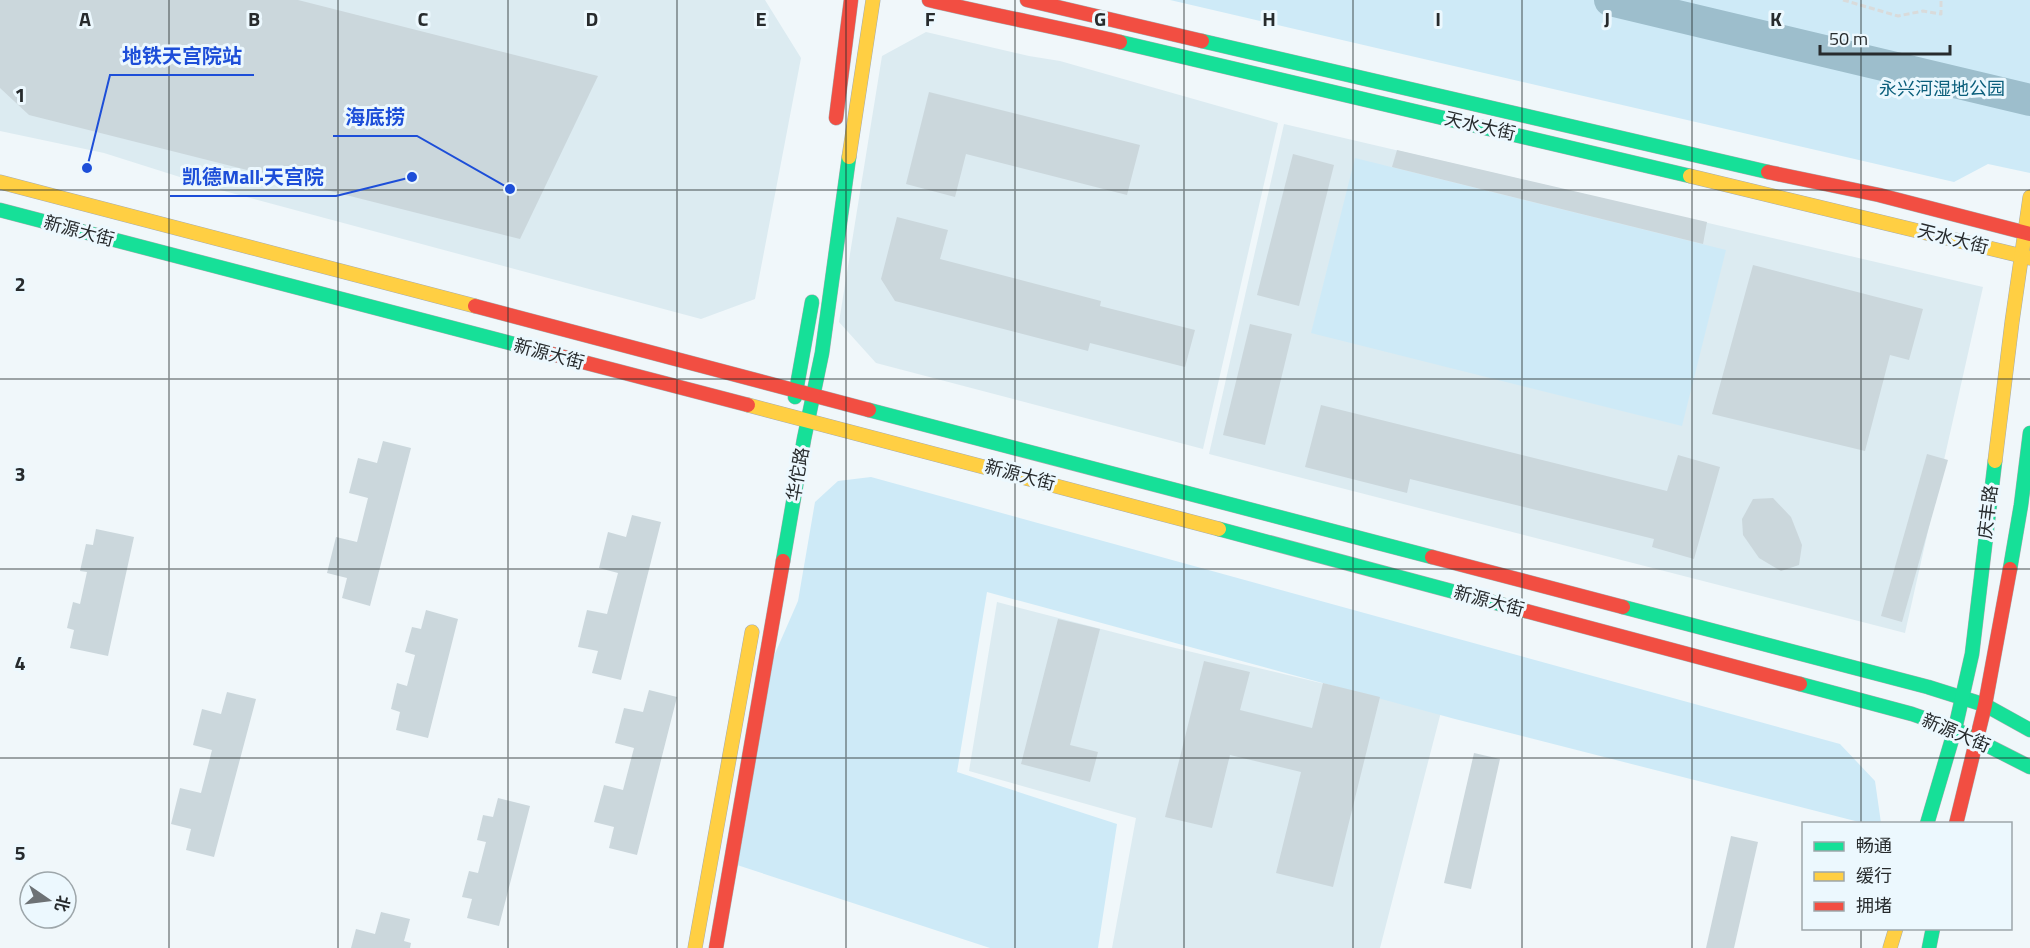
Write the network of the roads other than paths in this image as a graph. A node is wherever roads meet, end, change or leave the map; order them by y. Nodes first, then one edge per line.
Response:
1 (851, 0) edge
2 (873, 0) edge
3 (929, 0) edge
4 (1027, 0) edge
5 (835, 128) dead end
6 (0, 182) edge
7 (2030, 197) edge
8 (0, 210) edge
9 (2027, 233) edge
10 (2026, 257) edge
11 (814, 290) dead end
12 (796, 391) junction
13 (813, 395) junction
14 (808, 420) junction
15 (789, 421) junction
16 (2030, 433) edge
17 (753, 624) dead end
18 (1962, 697) junction
19 (1985, 705) junction
20 (1955, 729) junction
21 (2030, 730) edge
22 (1976, 741) junction
23 (2030, 767) edge
24 (1928, 822) edge
25 (1956, 822) edge
26 (1895, 930) edge
27 (1933, 930) edge
28 (695, 948) edge
29 (716, 948) edge
30 (1890, 948) edge
31 (1929, 948) edge

1 - 5 main road
2 - 13 main road, 华佗路
3 - 10 main road, 天水大街
4 - 9 main road, 天水大街
6 - 12 main road, 新源大街
7 - 9 main road, 庆丰路
8 - 15 main road, 新源大街
9 - 10 main road, 庆丰路
10 - 18 main road, 庆丰路
11 - 12 main road
12 - 13 main road, 新源大街
12 - 15 main road
13 - 14 main road, 华佗路
13 - 18 main road, 新源大街
14 - 15 main road, 新源大街
14 - 20 main road, 新源大街
14 - 29 main road, 华佗路
16 - 19 main road, 庆丰路
17 - 28 main road
18 - 19 main road, 新源大街
18 - 20 main road, 庆丰路
19 - 21 main road, 新源大街
19 - 22 main road, 庆丰路
20 - 22 main road, 新源大街
20 - 24 main road, 庆丰路
22 - 23 main road, 新源大街
22 - 25 main road, 庆丰路
26 - 30 main road
27 - 31 main road

